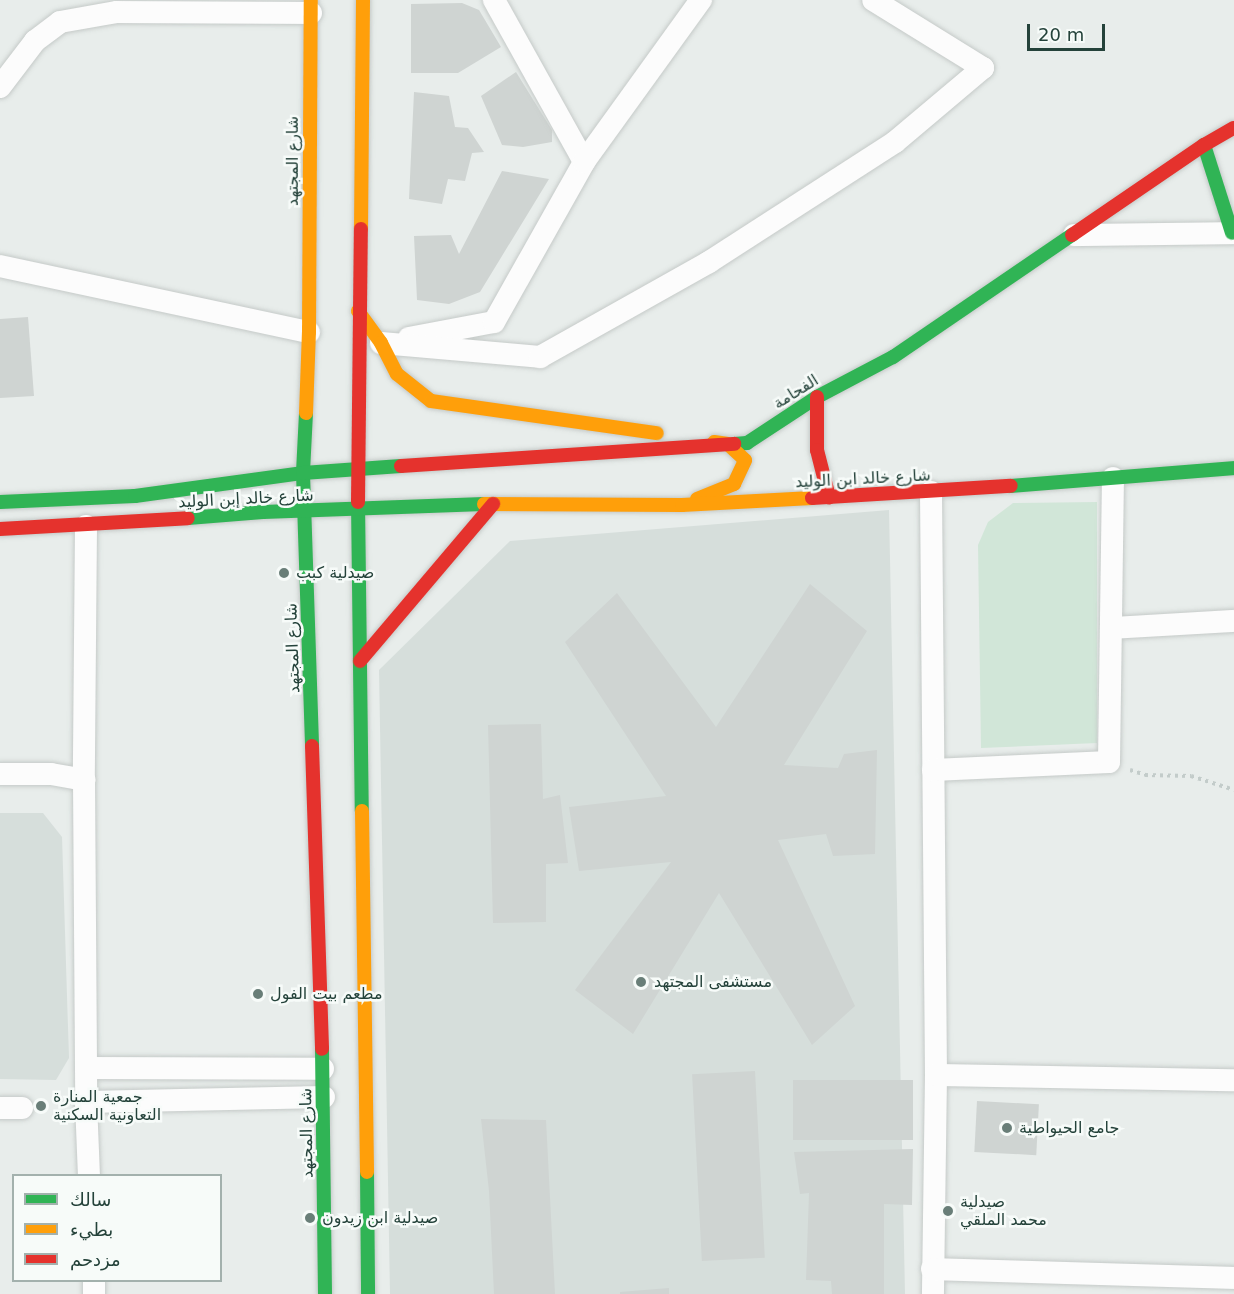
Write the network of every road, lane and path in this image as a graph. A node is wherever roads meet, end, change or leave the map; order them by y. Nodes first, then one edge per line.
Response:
1 (363, 0) edge
2 (494, 0) edge
3 (701, 0) edge
4 (873, 0) edge
5 (311, 6) edge
6 (0, 87) edge
7 (1234, 128) edge
8 (1204, 145) junction
9 (584, 162) junction
10 (1233, 233) edge
11 (1074, 235) junction
12 (0, 266) edge
13 (358, 311) junction
14 (309, 332) junction
15 (381, 344) junction
16 (817, 397) junction
17 (728, 444) junction
18 (1234, 468) edge
19 (358, 469) junction
20 (303, 473) junction
21 (1113, 478) junction
22 (931, 492) junction
23 (829, 497) junction
24 (0, 501) edge
25 (493, 504) junction
26 (682, 506) junction
27 (358, 510) junction
28 (305, 513) junction
29 (86, 526) junction
30 (0, 528) edge
31 (1234, 621) edge
32 (1112, 628) junction
33 (360, 661) junction
34 (1109, 762) junction
35 (933, 770) junction
36 (0, 774) edge
37 (84, 780) junction
38 (1234, 790) edge
39 (86, 1068) junction
40 (323, 1069) junction
41 (936, 1075) junction
42 (1234, 1080) edge
43 (324, 1097) junction
44 (86, 1102) junction
45 (89, 1174) edge
46 (933, 1269) junction
47 (1234, 1278) edge
48 (325, 1294) edge
49 (368, 1294) edge
50 (933, 1294) edge

1 - 13 main road
2 - 9 street
3 - 9 street
4 - 15 street
5 - 6 street
5 - 14 main road, شارع المجتهد
7 - 8 main road, الفحامة
8 - 10 main road
8 - 11 main road, الفحامة
9 - 15 street
10 - 11 street
11 - 16 main road, الفحامة
12 - 14 street
13 - 15 main road
13 - 19 main road
14 - 20 main road, شارع المجتهد
15 - 17 main road
16 - 17 main road, الفحامة
16 - 23 main road
17 - 19 main road, الفحامة
17 - 26 main road
18 - 21 main road, شارع خالد ابن الوليد
19 - 20 main road, الفحامة
19 - 27 main road
20 - 24 main road, شارع خالد إبن الوليد
20 - 28 main road, شارع المجتهد
21 - 22 main road, شارع خالد ابن الوليد
21 - 32 street
22 - 23 main road, شارع خالد ابن الوليد
22 - 35 street
23 - 26 main road, شارع خالد ابن الوليد
25 - 26 main road, شارع خالد ابن الوليد
25 - 27 main road, شارع خالد إبن الوليد
25 - 33 main road
27 - 28 main road, شارع خالد إبن الوليد
27 - 33 main road
28 - 29 main road, شارع خالد إبن الوليد
28 - 40 main road, شارع المجتهد
29 - 30 main road, شارع خالد إبن الوليد
29 - 37 street
31 - 32 street
32 - 34 street
33 - 49 main road
34 - 35 street
34 - 38 path
35 - 41 street
36 - 37 street
37 - 39 street
39 - 40 street
39 - 44 street
40 - 43 main road, شارع المجتهد
41 - 42 street
41 - 46 street
43 - 44 street
43 - 48 main road, شارع المجتهد
44 - 45 street
46 - 47 street
46 - 50 street

